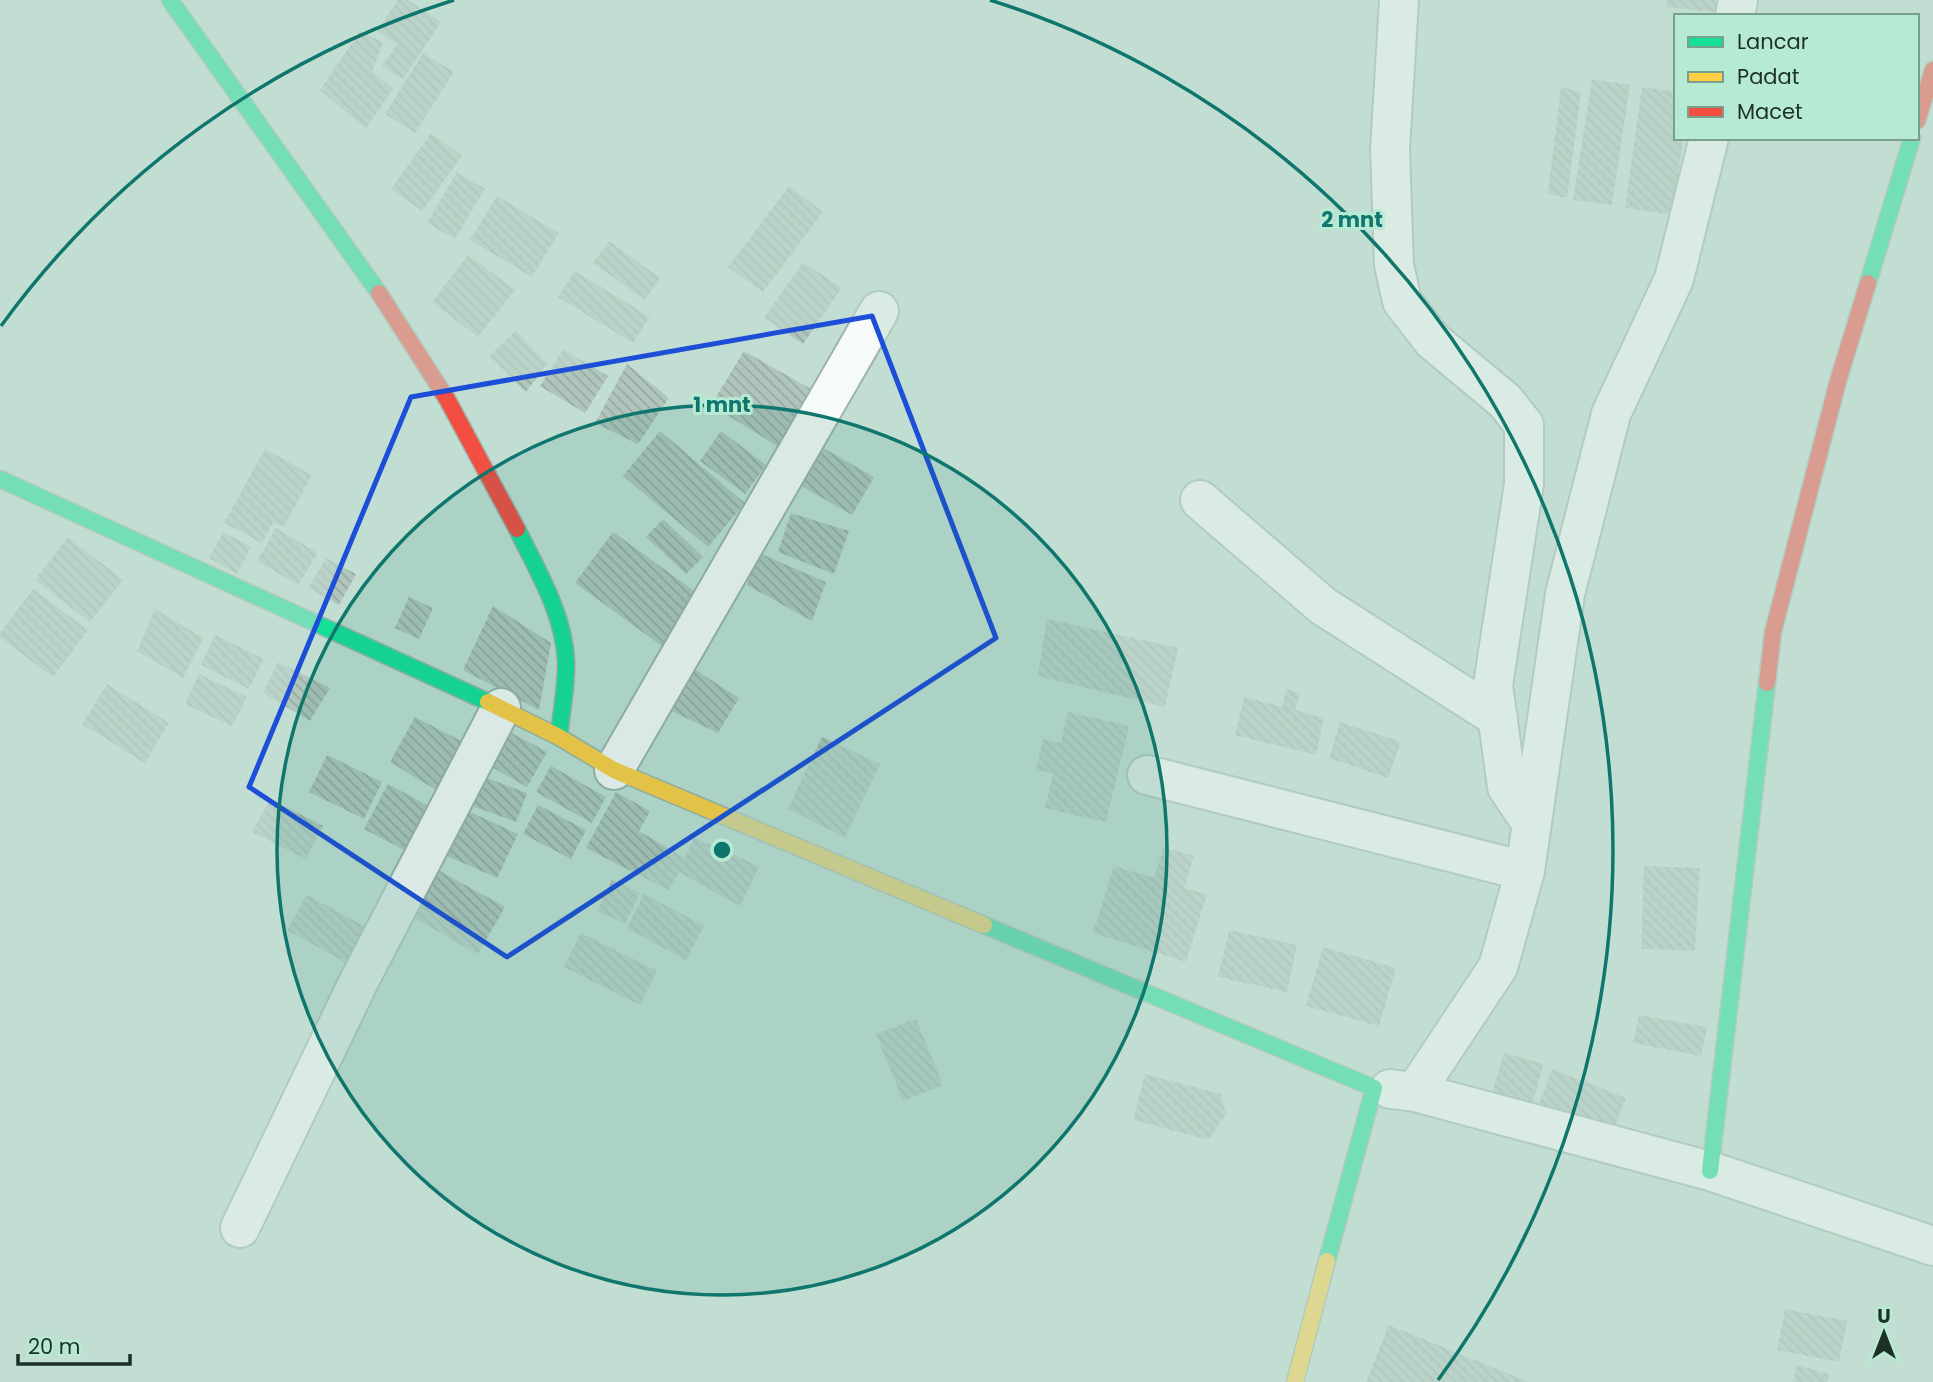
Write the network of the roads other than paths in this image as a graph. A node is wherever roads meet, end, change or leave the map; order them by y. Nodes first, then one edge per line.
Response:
1 (170, 0) edge
2 (1399, 0) edge
3 (1933, 69) edge
4 (1919, 114) edge
5 (1709, 140) edge
6 (1911, 140) edge
7 (879, 311) dead end
8 (0, 479) edge
9 (1200, 500) dead end
10 (501, 708) junction
11 (1498, 718) junction
12 (559, 737) junction
13 (614, 770) junction
14 (1147, 775) dead end
15 (1532, 824) junction
16 (1525, 871) junction
17 (1374, 1088) junction
18 (1415, 1092) junction
19 (1710, 1171) junction
20 (240, 1228) dead end
21 (1933, 1246) edge
22 (1295, 1382) edge

1 - 12 street
2 - 11 street
3 - 4 street
5 - 15 street
6 - 19 street
7 - 13 street
8 - 10 street
9 - 11 street
10 - 12 street
10 - 20 street
11 - 15 street
12 - 13 street
13 - 17 street
14 - 16 street
15 - 16 street
16 - 18 street
17 - 18 street
17 - 22 street
18 - 19 street
19 - 21 street

